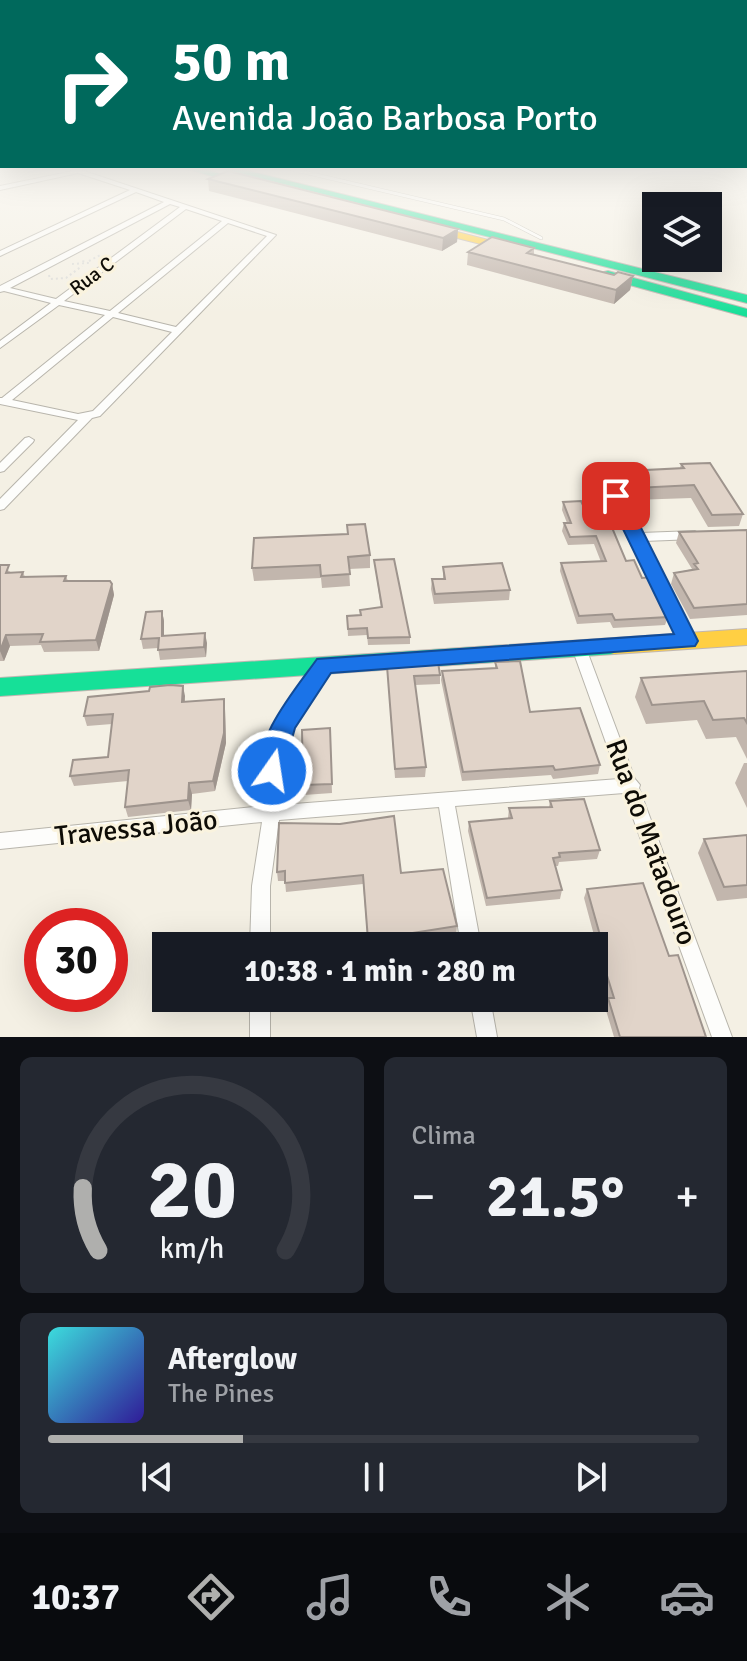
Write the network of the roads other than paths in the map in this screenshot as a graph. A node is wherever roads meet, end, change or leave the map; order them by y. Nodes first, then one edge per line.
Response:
1 (77, 217) edge
2 (138, 217) edge
3 (170, 217) edge
4 (218, 217) edge
5 (408, 217) edge
6 (425, 217) edge
7 (434, 217) edge
8 (497, 217) edge
9 (227, 220) junction
10 (472, 229) junction
11 (540, 247) junction
12 (0, 254) edge
13 (747, 288) edge
14 (1, 289) edge
15 (747, 299) edge
16 (59, 301) junction
17 (747, 313) edge
18 (112, 314) junction
19 (176, 330) junction
20 (0, 345) edge
21 (2, 402) edge
22 (88, 416) junction
23 (29, 440) dead end
24 (0, 469) edge
25 (616, 496) dead end
26 (0, 506) edge
27 (716, 534) edge
28 (638, 537) junction
29 (747, 637) edge
30 (688, 641) junction
31 (579, 648) junction
32 (325, 665) junction
33 (0, 687) edge
34 (632, 785) junction
35 (446, 800) junction
36 (272, 813) junction
37 (0, 841) edge
38 (260, 932) edge
39 (469, 932) edge
40 (260, 1012) edge
41 (483, 1012) edge
42 (260, 1037) edge
43 (487, 1037) edge
44 (722, 1037) edge

1 - 12 street
2 - 14 street
3 - 16 street, Rua C
4 - 9 street
5 - 11 main road
6 - 10 main road
7 - 11 main road
8 - 11 lane
9 - 18 street
9 - 19 street
10 - 11 main road
10 - 15 main road
11 - 13 main road
11 - 17 main road
14 - 16 street
16 - 18 street
16 - 20 street, Rua C
18 - 19 street
18 - 21 street
19 - 22 street
21 - 22 street
22 - 26 street
23 - 24 street
25 - 28 street
27 - 28 street
28 - 30 street
29 - 30 main road
30 - 31 main road
31 - 32 main road
31 - 34 street, Rua do Matadouro
32 - 33 main road
32 - 36 street
34 - 35 street, Travessa João
34 - 44 street, Rua do Matadouro
35 - 36 street, Travessa João
35 - 39 street
36 - 37 street, Travessa João
36 - 38 street
40 - 42 street
41 - 43 street

